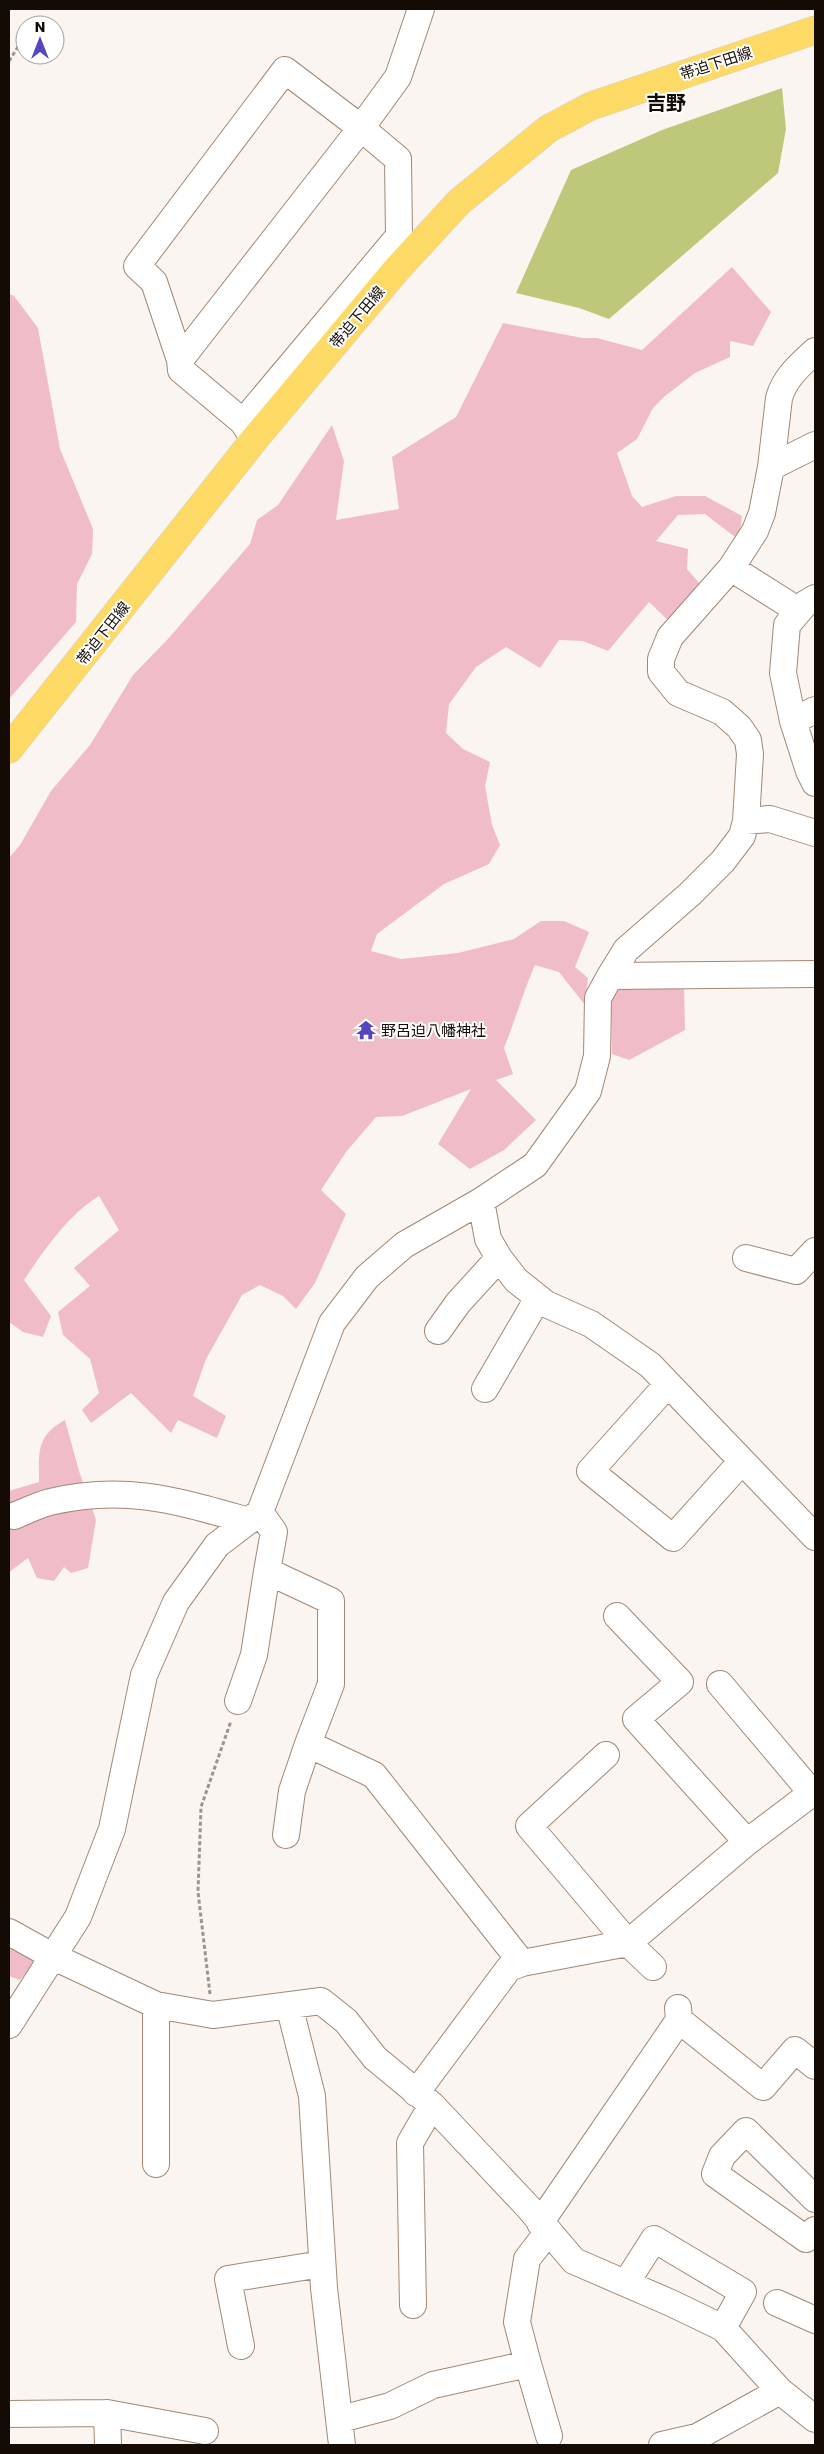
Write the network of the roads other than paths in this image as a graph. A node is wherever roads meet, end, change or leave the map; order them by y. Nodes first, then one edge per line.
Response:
1 (420, 9) edge
2 (815, 30) edge
3 (361, 128) junction
4 (815, 351) edge
5 (180, 360) junction
6 (248, 431) junction
7 (815, 445) edge
8 (771, 467) junction
9 (731, 568) junction
10 (807, 605) edge
11 (804, 716) edge
12 (9, 749) edge
13 (815, 783) edge
14 (746, 821) junction
15 (815, 833) edge
16 (815, 974) edge
17 (610, 976) junction
18 (481, 1201) junction
19 (815, 1251) edge
20 (499, 1258) junction
21 (746, 1258) dead end
22 (538, 1298) junction
23 (438, 1331) dead end
24 (668, 1384) junction
25 (485, 1388) dead end
26 (742, 1460) junction
27 (14, 1516) dead end
28 (254, 1516) junction
29 (815, 1537) edge
30 (267, 1571) junction
31 (617, 1616) dead end
32 (720, 1684) dead end
33 (238, 1701) road end
34 (308, 1744) junction
35 (606, 1755) dead end
36 (814, 1794) edge
37 (286, 1835) dead end
38 (747, 1842) junction
39 (9, 1932) edge
40 (628, 1943) junction
41 (54, 1957) junction
42 (522, 1963) junction
43 (653, 1968) dead end
44 (289, 2004) junction
45 (156, 2005) junction
46 (9, 2025) edge
47 (815, 2066) edge
48 (424, 2099) junction
49 (156, 2164) dead end
50 (815, 2199) edge
51 (544, 2228) junction
52 (815, 2230) edge
53 (322, 2264) junction
54 (626, 2283) junction
55 (778, 2303) dead end
56 (414, 2305) dead end
57 (815, 2320) edge
58 (723, 2328) junction
59 (241, 2346) dead end
60 (528, 2364) junction
61 (780, 2391) junction
62 (107, 2412) junction
63 (9, 2414) edge
64 (815, 2418) edge
65 (341, 2419) junction
66 (205, 2431) dead end
67 (549, 2436) dead end
68 (108, 2445) edge
69 (342, 2445) edge
70 (662, 2445) edge

1 - 3 street
2 - 6 main road, 帯迫下田線
3 - 5 street
3 - 5 street
3 - 6 street
4 - 8 street
5 - 6 street
6 - 12 main road, 帯迫下田線
7 - 8 street
8 - 9 street
9 - 10 street
9 - 14 street
10 - 11 street
11 - 13 street
14 - 15 street
14 - 17 street
16 - 17 street
17 - 18 street
18 - 20 street
18 - 28 street
19 - 21 street
20 - 22 street
20 - 23 street
22 - 24 street
22 - 25 street
24 - 26 street
24 - 26 street
26 - 29 street
27 - 28 street
28 - 30 street
28 - 41 street
30 - 33 street
30 - 34 street
31 - 38 street
32 - 36 street
34 - 37 street
34 - 42 street
35 - 40 street
36 - 38 street
38 - 40 street
39 - 41 street
40 - 42 street
40 - 43 street
41 - 45 street
41 - 46 street
42 - 48 street
44 - 45 street
44 - 48 street
44 - 53 street
45 - 49 street
47 - 51 street
48 - 51 street
48 - 56 street
50 - 52 street
51 - 54 street
51 - 60 street
53 - 59 street
53 - 65 street
54 - 58 street
54 - 58 street
55 - 57 street
58 - 61 street
60 - 65 street
60 - 67 street
61 - 64 street
61 - 70 street
62 - 63 street
62 - 66 street
62 - 68 street
65 - 69 street

